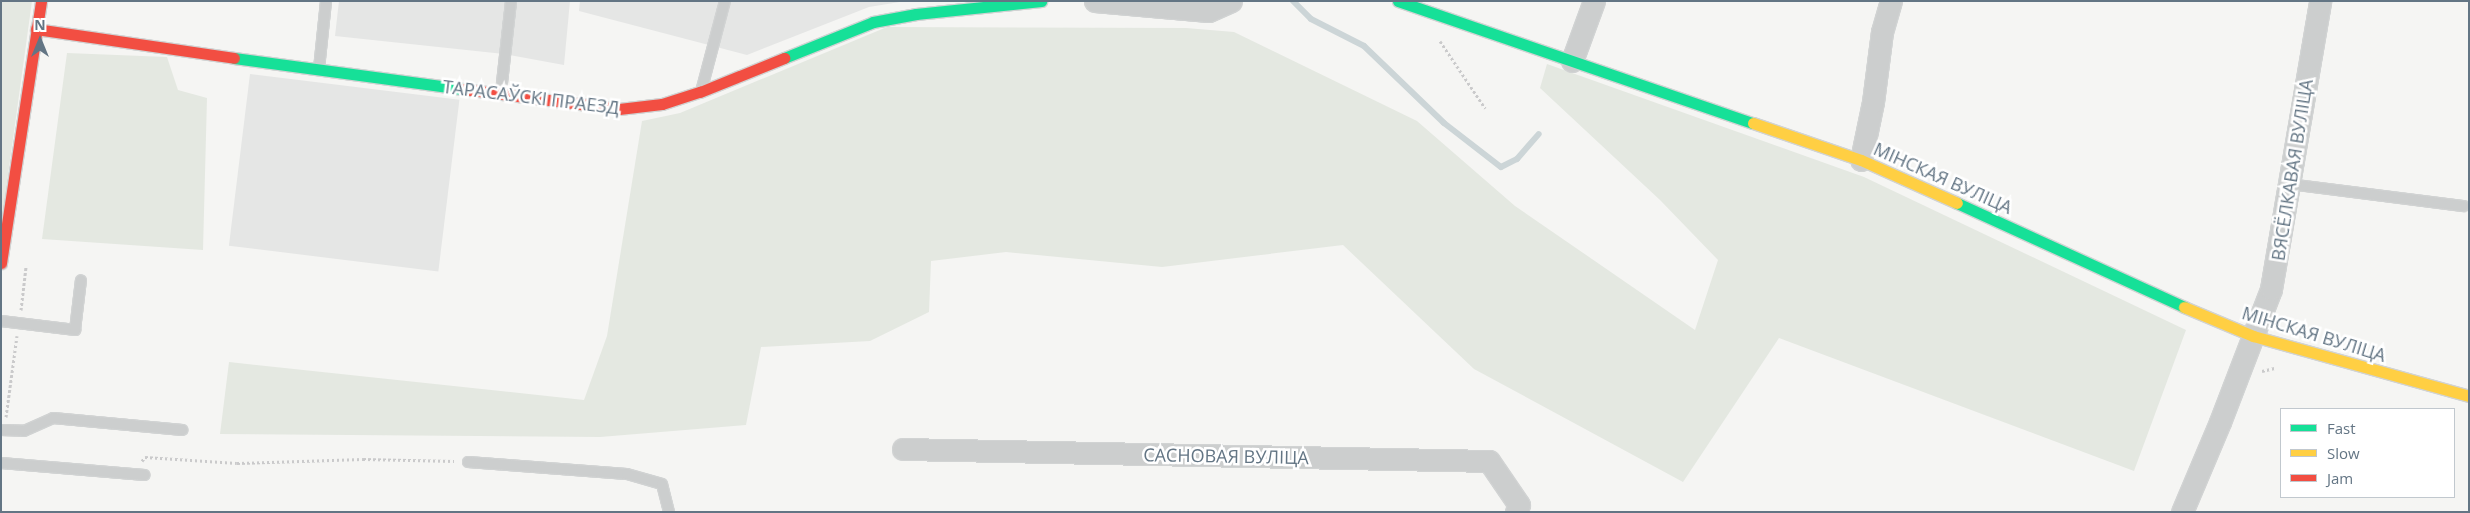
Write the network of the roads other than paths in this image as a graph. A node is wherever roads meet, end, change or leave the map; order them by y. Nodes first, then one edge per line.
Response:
1 (41, 1) edge
2 (326, 1) edge
3 (511, 1) edge
4 (725, 1) edge
5 (1041, 1) edge
6 (1095, 1) edge
7 (1231, 1) edge
8 (1398, 1) edge
9 (1594, 1) edge
10 (1891, 1) edge
11 (2320, 1) edge
12 (36, 29) junction
13 (1572, 61) junction
14 (318, 70) junction
15 (702, 89) junction
16 (501, 94) junction
17 (1861, 160) junction
18 (2289, 184) junction
19 (2464, 206) dead end
20 (1, 263) edge
21 (81, 280) dead end
22 (1, 321) edge
23 (2253, 336) junction
24 (2469, 396) edge
25 (3, 430) edge
26 (182, 430) dead end
27 (903, 449) dead end
28 (468, 462) road end
29 (1, 463) edge
30 (144, 475) dead end
31 (669, 512) edge
32 (1516, 512) edge
33 (2182, 512) edge

1 - 12 street
2 - 14 lane
3 - 16 lane
4 - 15 lane
5 - 15 street, ТАРАСАЎСКІ ПРАЕЗД
6 - 7 street
8 - 13 street, МІНСКАЯ ВУЛІЦА
9 - 13 street
10 - 17 street
11 - 18 street, ВЯСЁЛКАВАЯ ВУЛІЦА
12 - 14 street, ТАРАСАЎСКІ ПРАЕЗД
12 - 20 street
13 - 17 street, МІНСКАЯ ВУЛІЦА
14 - 16 street, ТАРАСАЎСКІ ПРАЕЗД
15 - 16 street, ТАРАСАЎСКІ ПРАЕЗД
17 - 23 street, МІНСКАЯ ВУЛІЦА
18 - 19 lane
18 - 23 street, ВЯСЁЛКАВАЯ ВУЛІЦА
21 - 22 lane
23 - 24 street, МІНСКАЯ ВУЛІЦА
23 - 33 street, ВЯСЁЛКАВАЯ ВУЛІЦА
25 - 26 lane
27 - 32 street, САСНОВАЯ ВУЛІЦА
28 - 31 lane
29 - 30 lane

